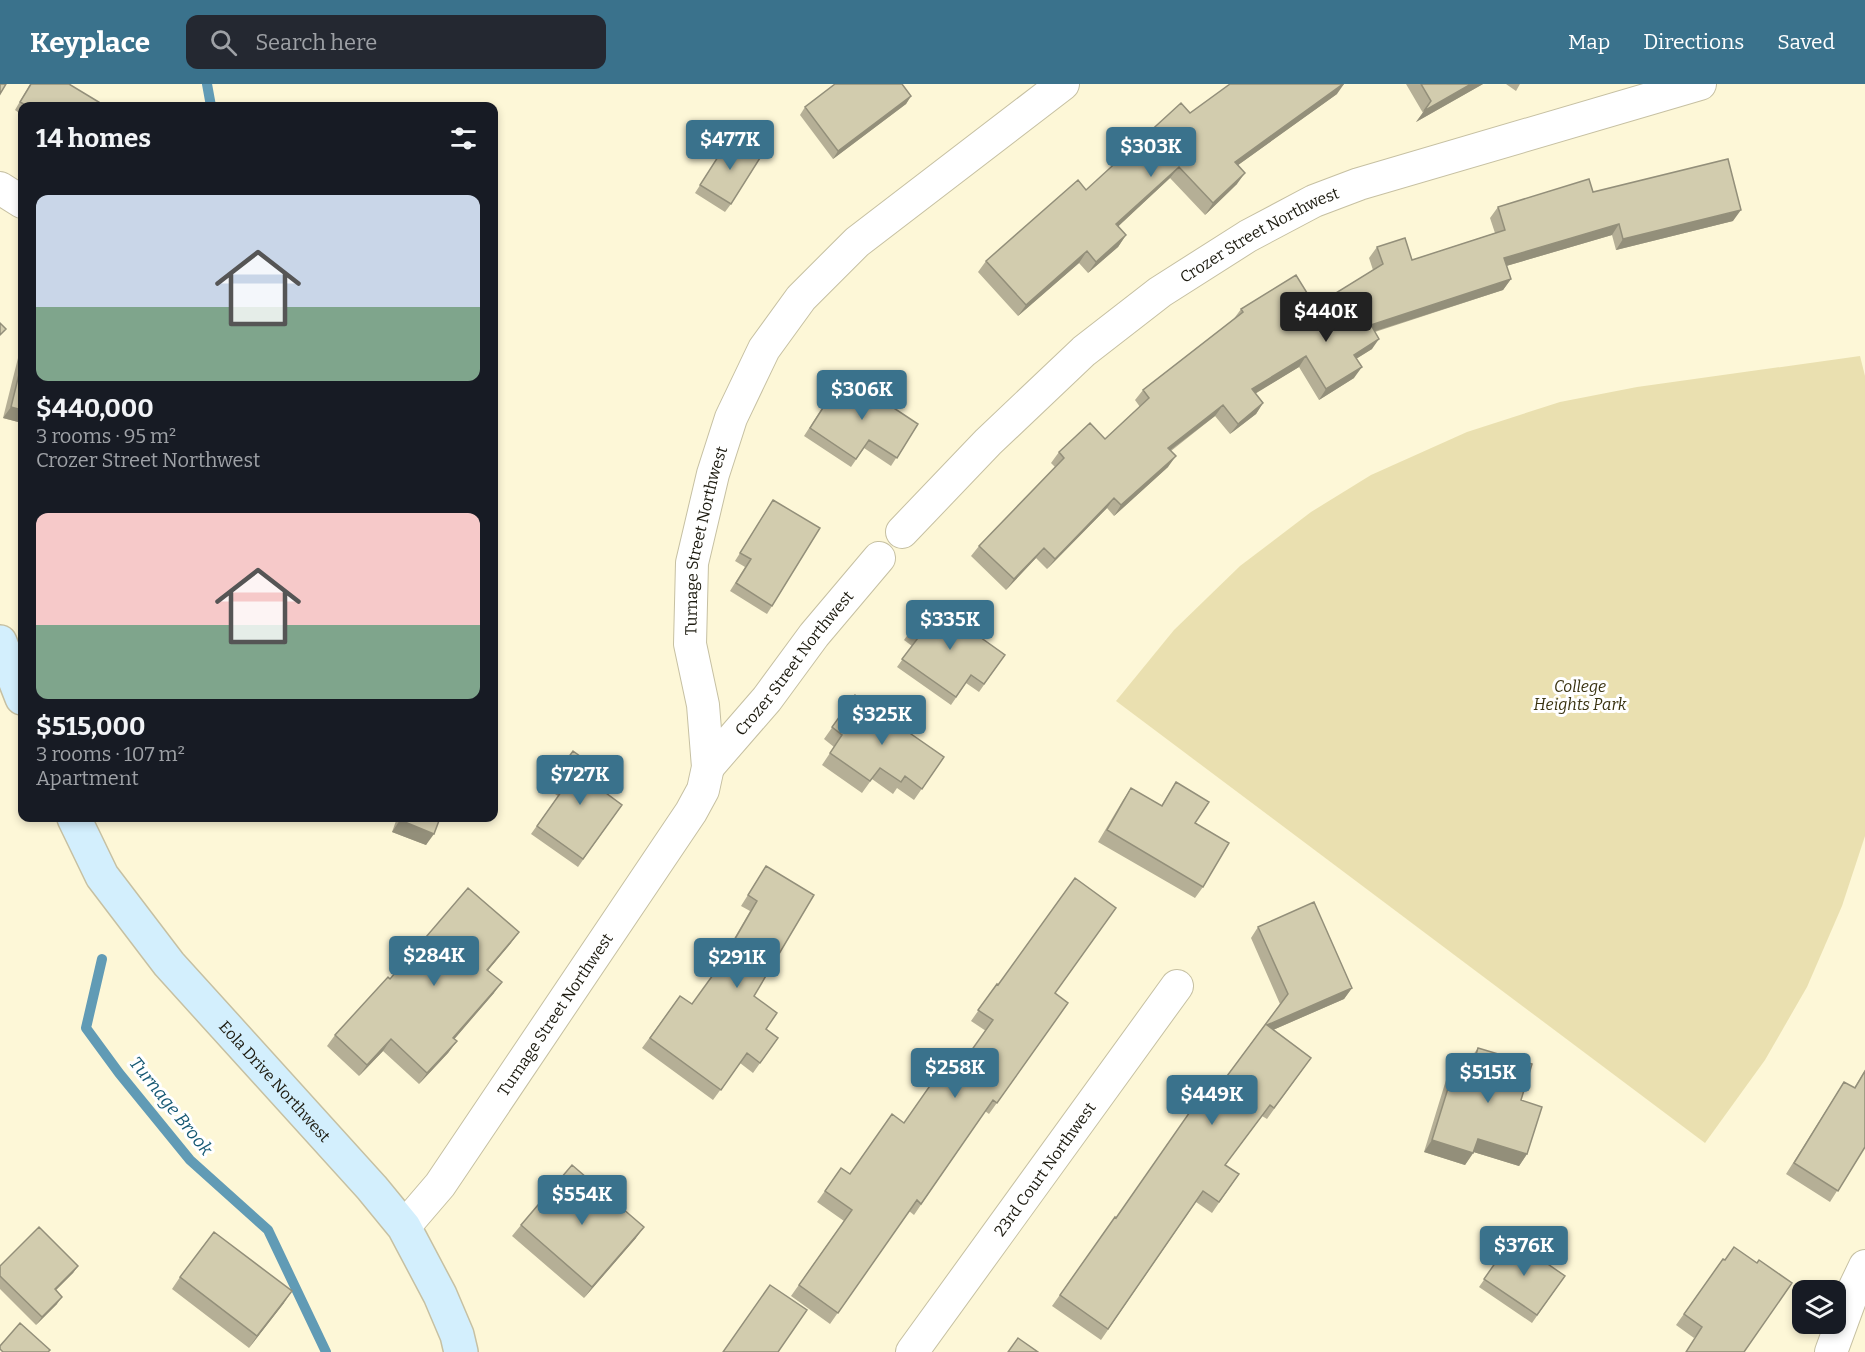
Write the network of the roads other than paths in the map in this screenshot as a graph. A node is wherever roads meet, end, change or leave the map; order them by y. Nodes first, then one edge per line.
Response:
1 (1063, 84) edge
2 (1700, 84) edge
3 (0, 188) edge
4 (18, 199) edge
5 (902, 532) dead end
6 (879, 558) dead end
7 (0, 642) edge
8 (18, 688) edge
9 (708, 767) junction
10 (76, 822) edge
11 (1177, 986) dead end
12 (404, 1227) junction
13 (1865, 1266) edge
14 (461, 1352) edge
15 (912, 1352) edge
16 (1831, 1352) edge

1 - 9 street, Turnage Street Northwest
2 - 5 street, Crozer Street Northwest
3 - 4 street
6 - 9 street, Crozer Street Northwest
7 - 8 main road
9 - 12 street, Turnage Street Northwest
10 - 12 main road, Eola Drive Northwest
11 - 15 street, 23rd Court Northwest
12 - 14 main road, Eola Drive Northwest
13 - 16 street

